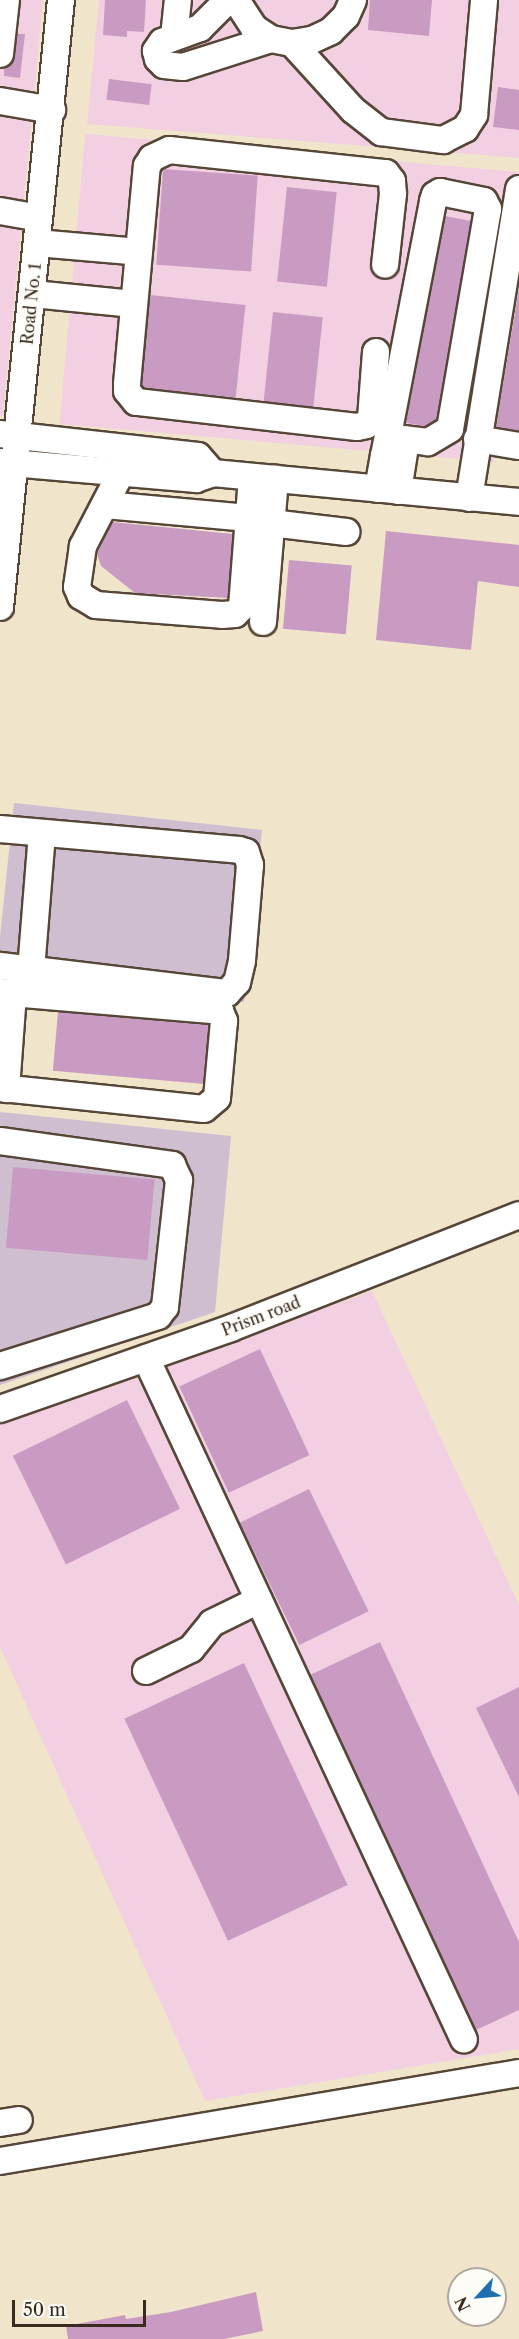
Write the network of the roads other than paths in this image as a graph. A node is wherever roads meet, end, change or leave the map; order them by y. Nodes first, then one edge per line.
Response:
1 (6, 0) edge
2 (61, 0) edge
3 (178, 0) edge
4 (236, 0) edge
5 (353, 0) edge
6 (484, 0) edge
7 (219, 9) edge
8 (174, 37) junction
9 (282, 41) junction
10 (239, 52) junction
11 (0, 54) edge
12 (0, 101) edge
13 (51, 110) junction
14 (519, 189) edge
15 (0, 211) edge
16 (38, 218) junction
17 (37, 243) junction
18 (139, 252) junction
19 (385, 265) dead end
20 (33, 294) junction
21 (134, 304) junction
22 (376, 352) dead end
23 (8, 435) edge
24 (397, 439) junction
25 (477, 439) junction
26 (519, 446) edge
27 (7, 463) edge
28 (122, 471) junction
29 (213, 472) junction
30 (263, 478) junction
31 (388, 490) junction
32 (469, 498) junction
33 (519, 502) edge
34 (105, 505) junction
35 (260, 521) junction
36 (346, 532) dead end
37 (0, 607) edge
38 (263, 622) dead end
39 (0, 829) edge
40 (42, 833) junction
41 (0, 966) edge
42 (31, 970) junction
43 (6, 993) edge
44 (3, 1089) edge
45 (0, 1141) edge
46 (519, 1215) edge
47 (146, 1358) junction
48 (0, 1366) edge
49 (0, 1409) edge
50 (259, 1600) junction
51 (146, 1671) dead end
52 (464, 2040) dead end
53 (519, 2073) edge
54 (0, 2161) edge

1 - 11 street
2 - 13 street, Road No. 1
3 - 8 street
4 - 9 street
5 - 9 street
6 - 9 street
7 - 8 street
7 - 10 street
8 - 10 street
9 - 10 street
12 - 13 street
13 - 16 street, Road No. 1
14 - 25 street
15 - 16 street
16 - 17 street, Road No. 1
17 - 18 street
17 - 20 street, Road No. 1
18 - 19 street
18 - 21 street
20 - 21 street
20 - 23 street, Road No. 1
21 - 22 street
23 - 27 street, Road No. 1
23 - 29 street
24 - 24 street
24 - 31 street
25 - 26 street
25 - 32 street
27 - 28 street
27 - 37 street, Road No. 1
28 - 29 street
28 - 34 street
29 - 30 street
30 - 31 street
30 - 35 street
31 - 32 street
32 - 33 street
34 - 35 street
34 - 35 street
35 - 36 street
35 - 38 street
39 - 40 street
40 - 42 street
40 - 42 street
41 - 42 street
43 - 44 street
43 - 44 street
45 - 48 street
46 - 47 street, Prism road
47 - 49 street, Prism road
47 - 50 street
50 - 51 street
50 - 52 street
53 - 54 street

